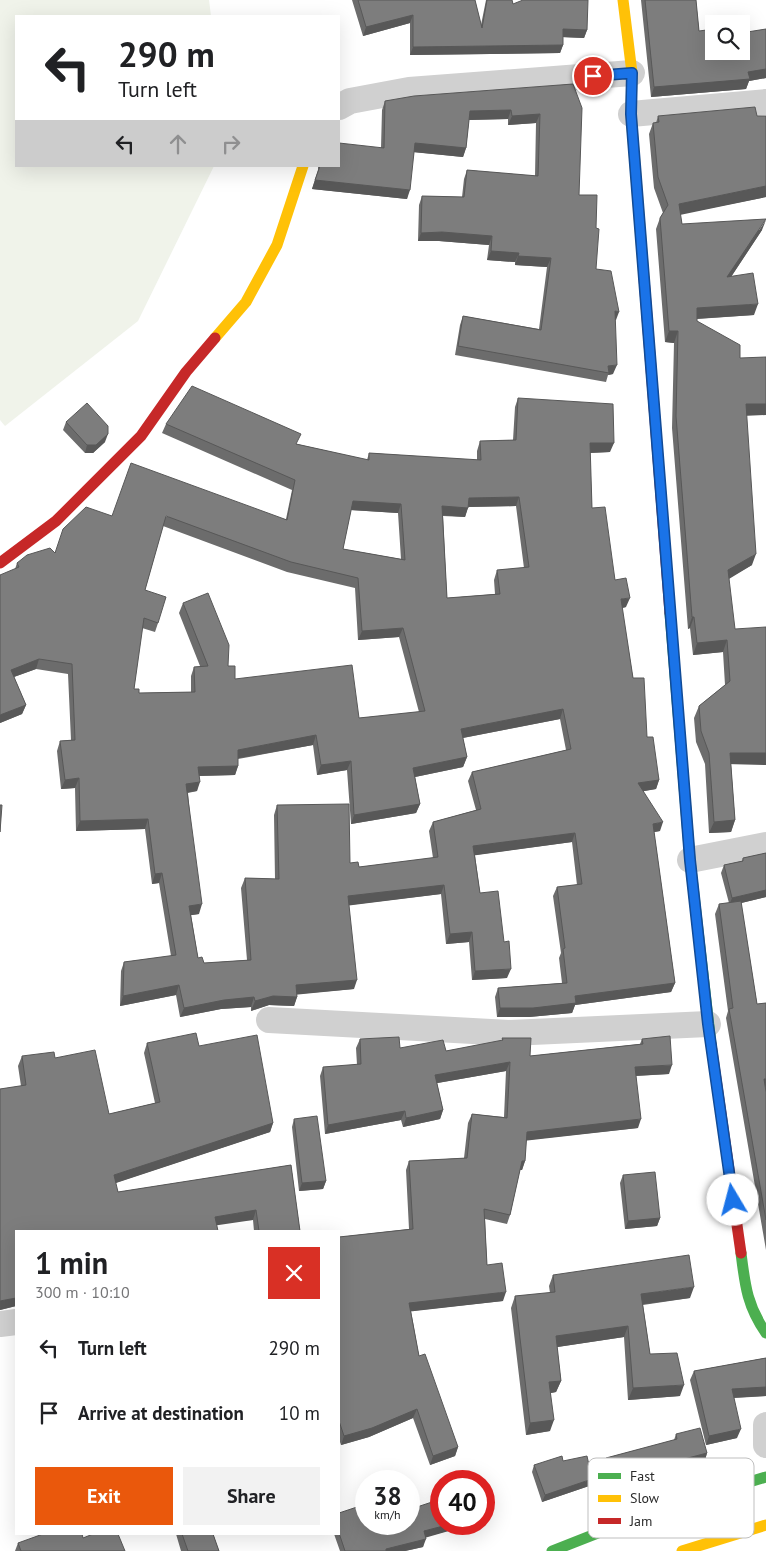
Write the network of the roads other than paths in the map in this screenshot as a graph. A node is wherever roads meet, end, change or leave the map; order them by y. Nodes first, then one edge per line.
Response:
1 (623, 0) edge
2 (632, 73) junction
3 (766, 102) edge
4 (340, 106) edge
5 (631, 114) junction
6 (303, 167) edge
7 (0, 563) edge
8 (766, 845) edge
9 (690, 860) junction
10 (269, 1020) dead end
11 (708, 1024) junction
12 (15, 1322) edge
13 (0, 1324) edge
14 (766, 1333) edge
15 (766, 1425) edge
16 (766, 1445) edge
17 (766, 1477) edge
18 (754, 1481) edge
19 (766, 1526) edge
20 (754, 1530) edge
21 (588, 1537) edge
22 (726, 1538) edge
23 (552, 1551) edge
24 (682, 1551) edge

1 - 2 main road
2 - 4 street
2 - 5 main road
3 - 5 street
5 - 9 main road
6 - 7 main road
8 - 9 street
9 - 11 main road
10 - 11 street
11 - 14 main road
12 - 13 street
15 - 16 street
17 - 18 main road
19 - 20 main road
21 - 23 main road
22 - 24 main road

